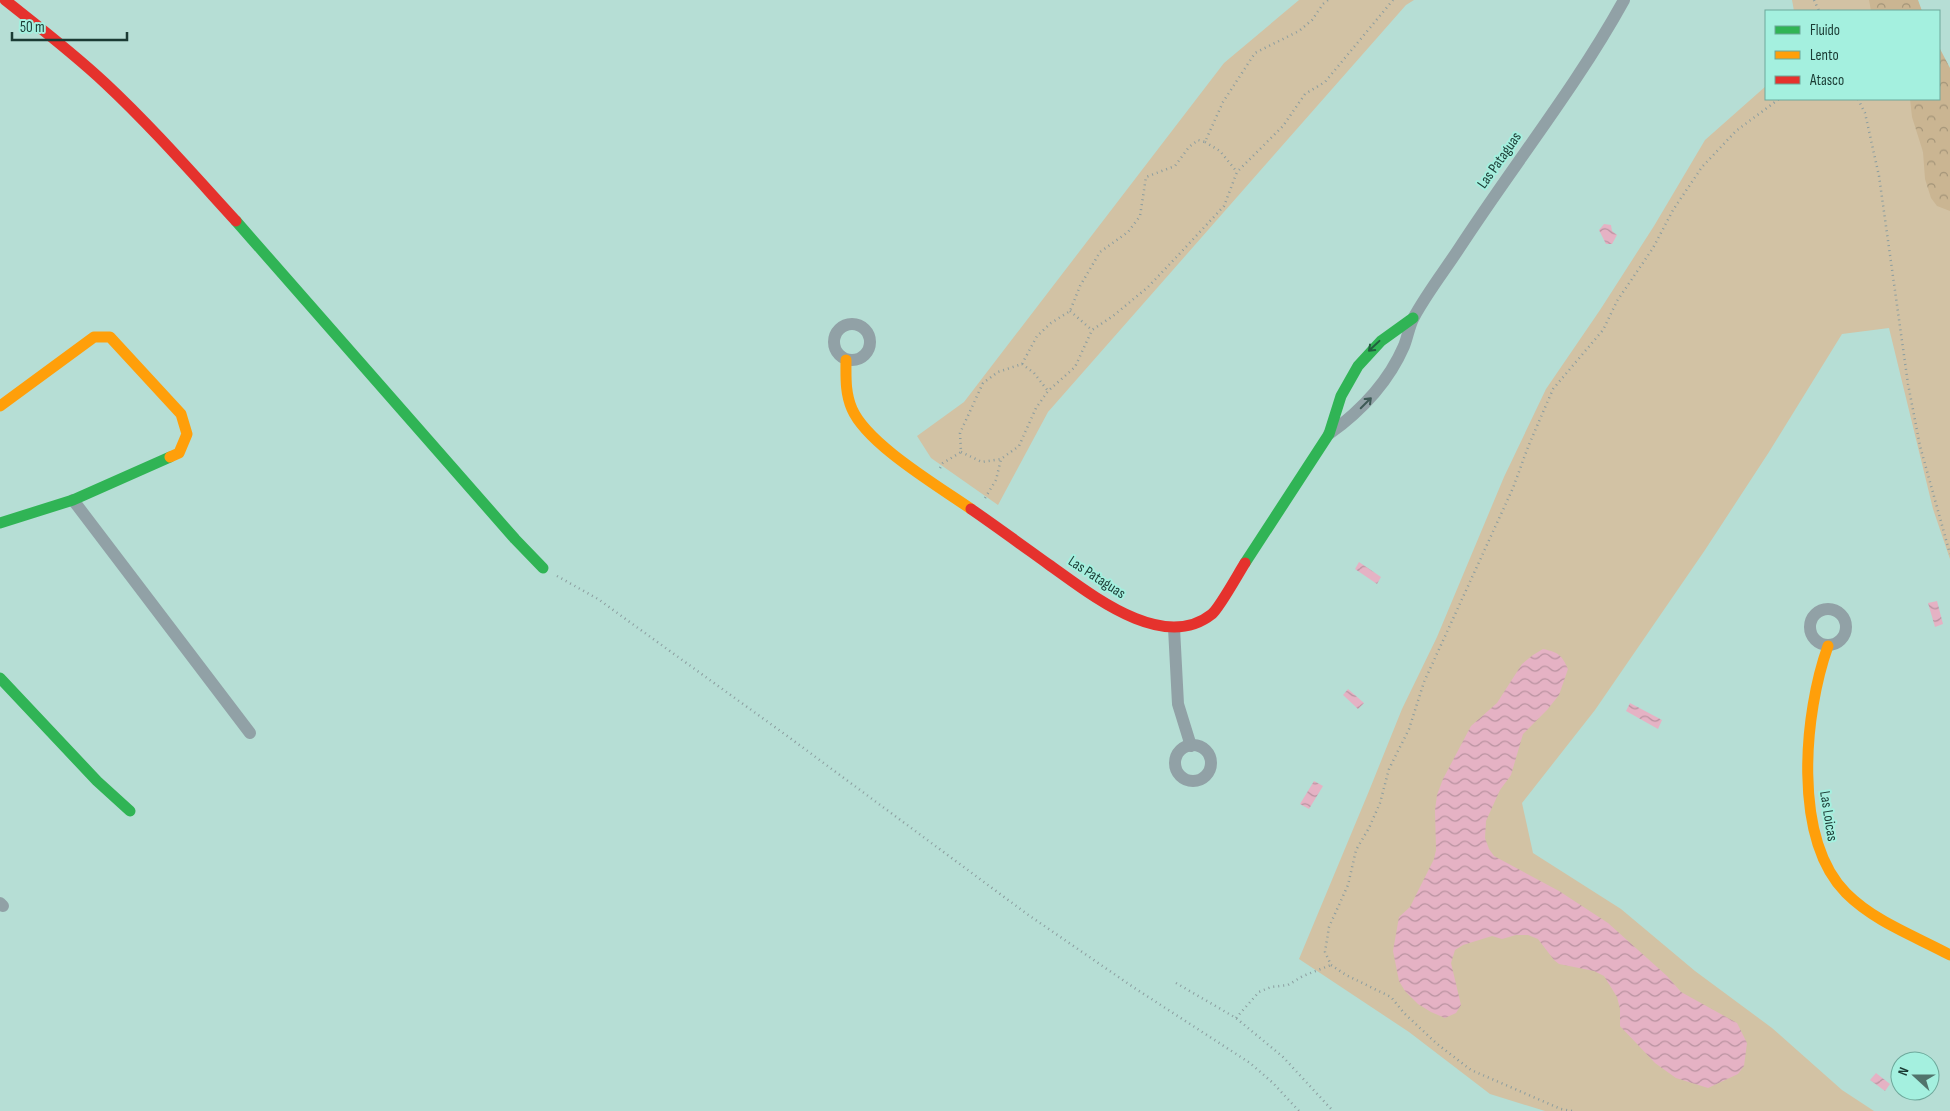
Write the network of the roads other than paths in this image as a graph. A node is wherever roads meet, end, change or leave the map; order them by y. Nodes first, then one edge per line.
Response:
1 (5, 0) edge
2 (1610, 0) edge
3 (1624, 0) edge
4 (1611, 21) junction
5 (1413, 318) junction
6 (846, 360) dead end
7 (0, 406) edge
8 (1329, 434) junction
9 (73, 500) junction
10 (0, 523) edge
11 (543, 568) road end
12 (1174, 628) junction
13 (1828, 646) dead end
14 (0, 678) edge
15 (250, 733) dead end
16 (1191, 746) dead end
17 (130, 811) dead end
18 (1950, 955) edge

1 - 11 street
2 - 4 street
3 - 4 street, Las Pataguas
4 - 5 street, Las Pataguas
8 -> 5 street, Las Pataguas
5 -> 8 street, Las Pataguas
6 - 12 street, Las Pataguas
7 - 9 street
8 - 12 street, Las Pataguas
9 - 10 street
9 - 15 street
12 - 16 street
13 - 18 street, Las Loicas
14 - 17 street

